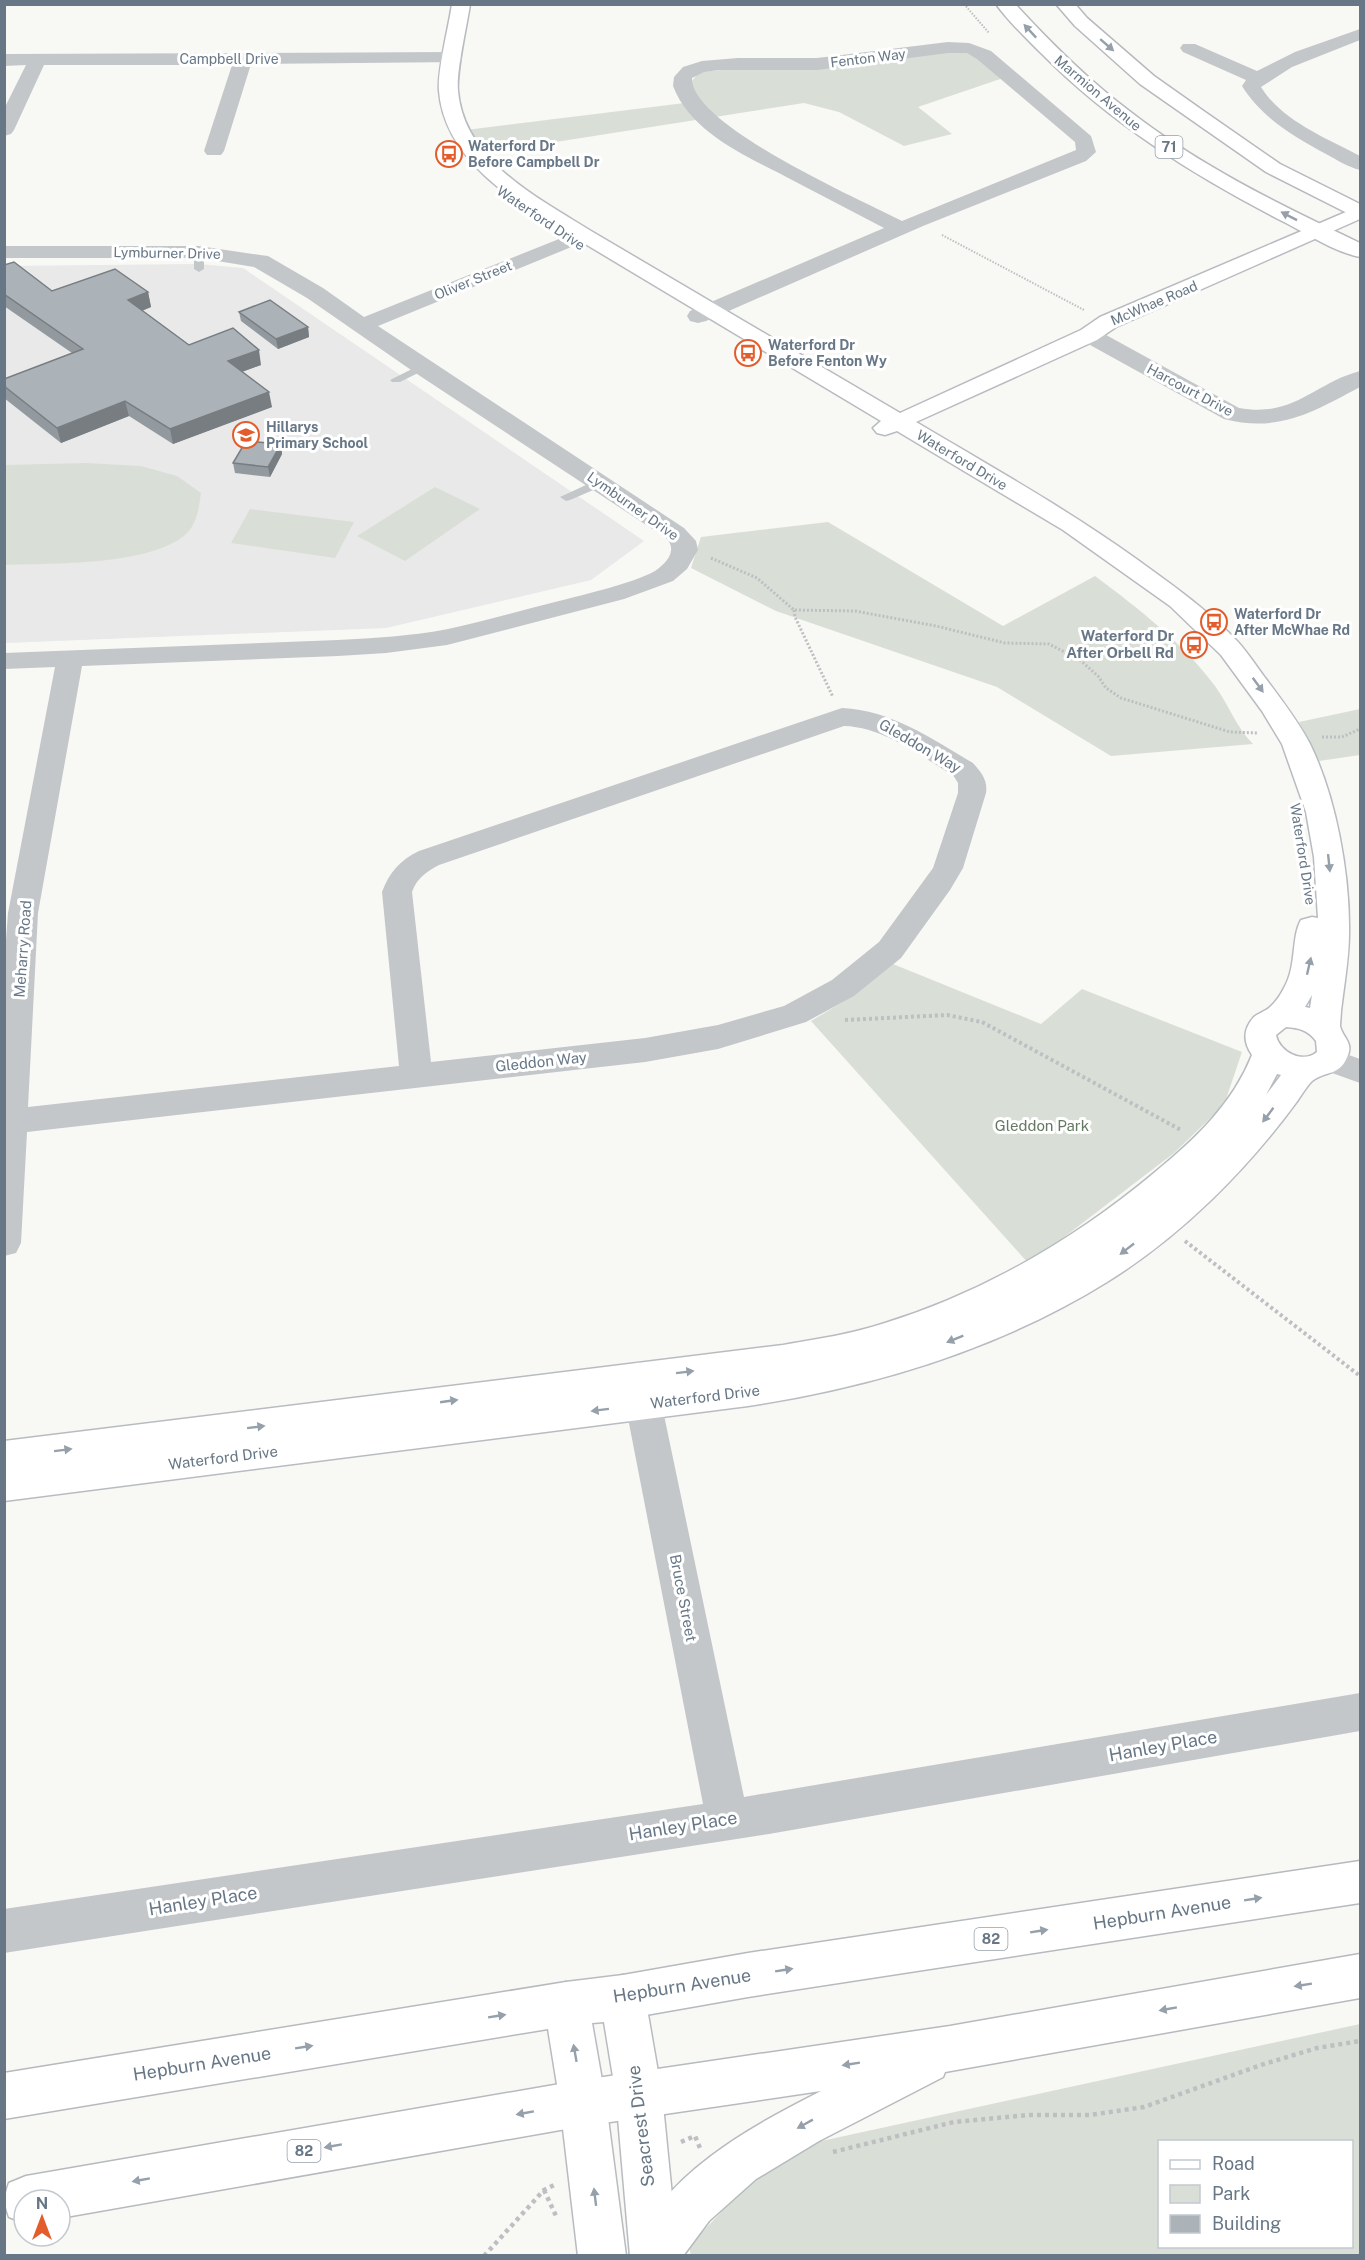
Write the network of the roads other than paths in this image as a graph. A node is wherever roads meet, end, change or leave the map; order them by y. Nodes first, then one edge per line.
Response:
1 (448, 4) edge
2 (462, 4) edge
3 (1005, 4) edge
4 (1065, 4) edge
5 (1360, 34) edge
6 (1189, 48) dead end
7 (446, 58) junction
8 (4, 60) edge
9 (38, 60) junction
10 (243, 60) junction
11 (1257, 78) junction
12 (4, 130) edge
13 (214, 151) dead end
14 (1360, 164) edge
15 (1360, 212) edge
16 (908, 225) junction
17 (1360, 227) edge
18 (1325, 234) junction
19 (577, 238) junction
20 (1360, 251) edge
21 (4, 252) edge
22 (704, 314) junction
23 (362, 325) junction
24 (1100, 333) junction
25 (422, 367) junction
26 (1360, 378) edge
27 (396, 380) dead end
28 (898, 429) junction
29 (601, 483) junction
30 (566, 497) dead end
31 (70, 659) junction
32 (4, 661) edge
33 (1281, 1016) junction
34 (1324, 1028) junction
35 (1268, 1055) junction
36 (1316, 1064) junction
37 (1360, 1071) edge
38 (416, 1076) junction
39 (12, 1121) junction
40 (4, 1243) edge
41 (641, 1391) junction
42 (4, 1457) edge
43 (4, 1485) edge
44 (1360, 1712) edge
45 (727, 1819) junction
46 (1360, 1882) edge
47 (4, 1931) edge
48 (1360, 1976) edge
49 (623, 1997) junction
50 (567, 2004) junction
51 (950, 2049) junction
52 (639, 2095) junction
53 (4, 2096) edge
54 (583, 2103) junction
55 (72, 2192) edge
56 (654, 2255) edge
57 (602, 2256) edge

1 - 7 main road, Waterford Drive
2 - 7 main road, Waterford Drive
18 -> 3 main road, Marmion Avenue / 71
4 -> 15 main road
5 - 11 street
6 - 11 street
7 - 10 street, Campbell Drive
7 - 19 main road, Waterford Drive
8 - 9 street, Campbell Drive
9 - 10 street, Campbell Drive
9 - 12 street
10 - 13 street
11 - 14 street
15 - 18 main road, McWhae Road
16 - 16 street, Fenton Way
16 - 22 street
17 - 18 main road, McWhae Road
18 - 20 main road, Marmion Avenue / 71
18 - 24 main road, McWhae Road
19 - 22 main road, Waterford Drive
19 - 23 street, Oliver Street
21 - 23 street, Lymburner Drive
22 - 28 main road, Waterford Drive
23 - 25 street, Lymburner Drive
24 - 26 street, Harcourt Drive
24 - 28 main road, McWhae Road
25 - 27 lane
25 - 29 street, Lymburner Drive
33 -> 28 main road, Waterford Drive
28 -> 34 main road, Waterford Drive
29 - 30 lane
29 - 31 street, Lymburner Drive
31 - 32 street, Lymburner Drive
31 - 39 street, Meharry Road
33 - 34 main road
33 - 35 main road
34 - 36 main road
35 - 36 main road
41 -> 35 main road, Waterford Drive
36 - 37 street
36 -> 41 main road, Waterford Drive
38 - 38 street, Gleddon Way
38 - 39 street, Gleddon Way
39 - 40 street, Meharry Road
42 -> 41 main road, Waterford Drive
41 -> 43 main road, Waterford Drive
41 - 45 street, Bruce Street
44 - 45 street, Hanley Place
45 - 47 street, Hanley Place
49 -> 46 main road, Hepburn Avenue / 82
48 -> 51 main road, 82
49 - 50 main road, Hepburn Avenue / 82
49 - 52 main road, Seacrest Drive
53 -> 50 main road, Hepburn Avenue / 82
54 -> 50 main road
51 -> 52 main road, 82
51 -> 56 main road
52 - 54 main road, 82
52 - 56 main road, Seacrest Drive
54 -> 55 main road, 82
57 -> 54 main road

